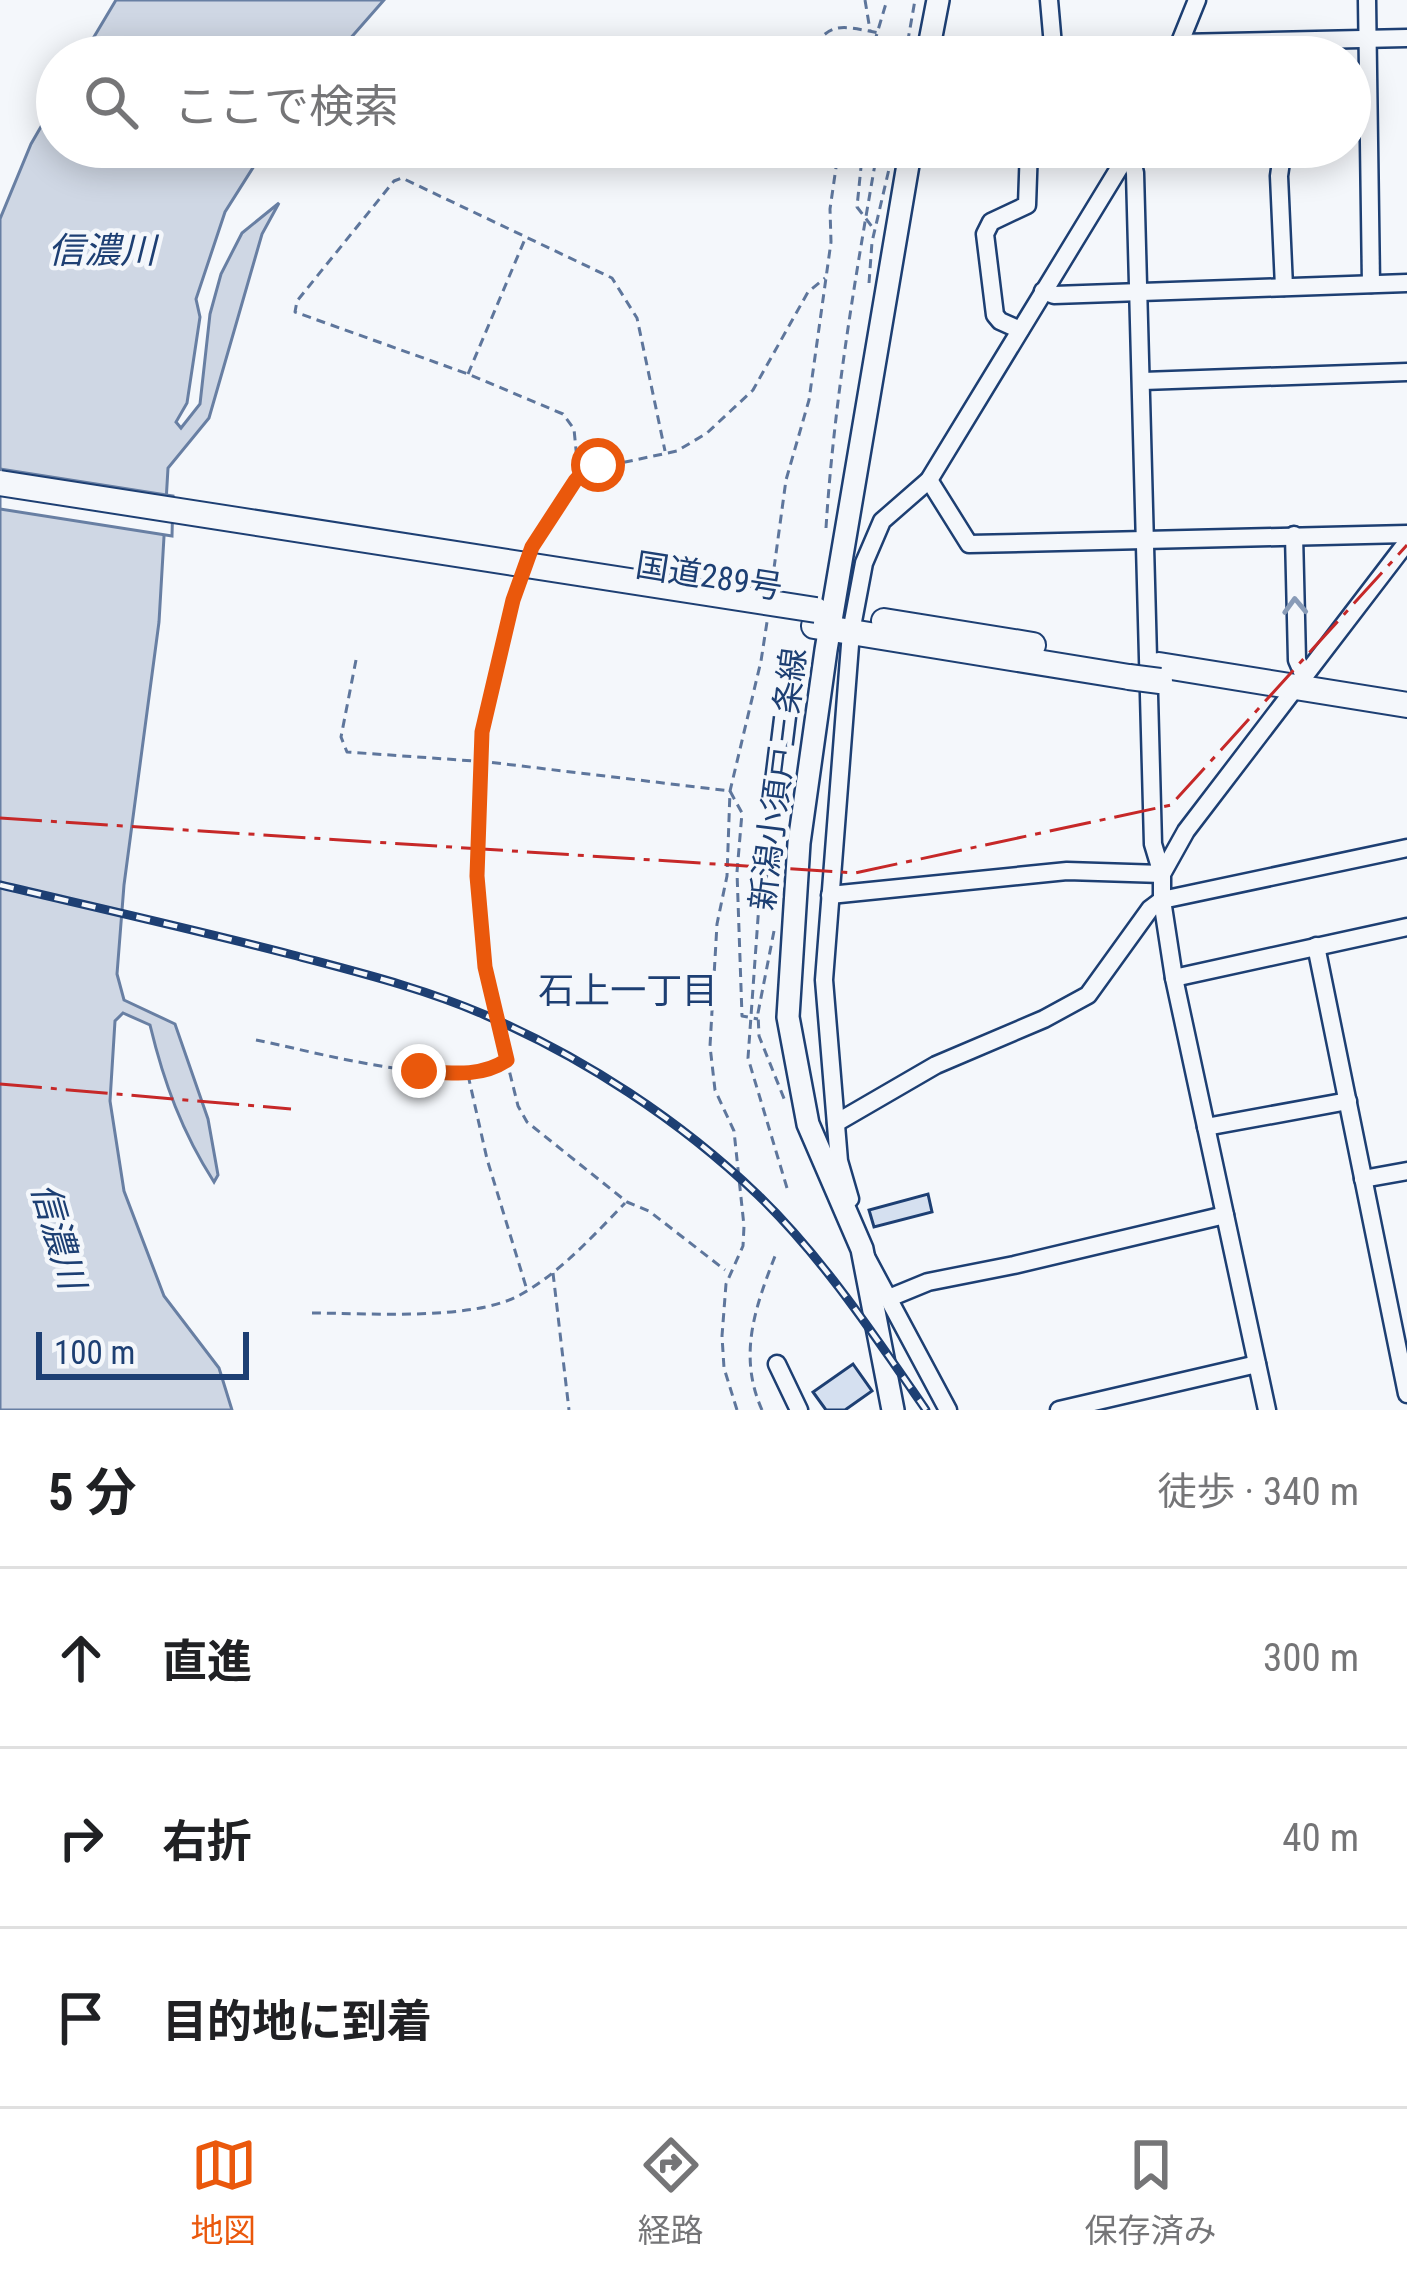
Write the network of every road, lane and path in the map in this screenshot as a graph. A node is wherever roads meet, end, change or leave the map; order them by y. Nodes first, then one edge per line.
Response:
1 (865, 0) edge
2 (887, 0) edge
3 (915, 0) edge
4 (938, 0) edge
5 (1048, 0) edge
6 (1197, 0) edge
7 (1367, 0) edge
8 (870, 32) junction
9 (879, 33) junction
10 (820, 36) edge
11 (878, 36) edge
12 (909, 36) edge
13 (931, 36) edge
14 (1052, 36) edge
15 (1183, 36) edge
16 (1367, 36) edge
17 (1407, 38) edge
18 (1371, 40) edge
19 (836, 168) edge
20 (861, 168) edge
21 (874, 168) edge
22 (908, 168) edge
23 (1028, 168) edge
24 (1119, 168) edge
25 (1134, 168) edge
26 (1281, 168) edge
27 (1369, 168) edge
28 (865, 223) junction
29 (874, 230) dead end
30 (526, 237) junction
31 (826, 277) junction
32 (1371, 284) junction
33 (1407, 284) edge
34 (1284, 287) junction
35 (1043, 291) junction
36 (1140, 292) junction
37 (1020, 330) junction
38 (1407, 373) edge
39 (468, 374) junction
40 (1143, 381) junction
41 (665, 453) junction
42 (584, 471) junction
43 (929, 480) junction
44 (0, 483) edge
45 (0, 497) edge
46 (826, 528) dead end
47 (1294, 535) junction
48 (1407, 538) edge
49 (1147, 539) junction
50 (526, 565) dead end
51 (519, 582) dead end
52 (771, 593) dead end
53 (768, 616) dead end
54 (832, 621) junction
55 (356, 660) dead end
56 (1293, 689) junction
57 (1407, 705) edge
58 (802, 714) dead end
59 (1407, 719) edge
60 (479, 762) junction
61 (730, 791) junction
62 (1407, 848) edge
63 (1162, 874) junction
64 (830, 895) junction
65 (1162, 900) junction
66 (1407, 927) edge
67 (1316, 946) junction
68 (1174, 978) junction
69 (749, 1019) junction
70 (758, 1019) dead end
71 (256, 1040) dead end
72 (507, 1060) junction
73 (467, 1073) junction
74 (1348, 1101) junction
75 (836, 1123) junction
76 (1206, 1127) junction
77 (1407, 1171) edge
78 (1364, 1179) junction
79 (787, 1188) dead end
80 (627, 1202) junction
81 (1225, 1215) junction
82 (862, 1249) junction
83 (777, 1251) dead end
84 (725, 1270) dead end
85 (553, 1272) junction
86 (527, 1290) junction
87 (889, 1298) junction
88 (312, 1313) dead end
89 (1401, 1335) edge
90 (777, 1364) dead end
91 (1257, 1364) junction
92 (1407, 1394) edge
93 (569, 1410) edge
94 (737, 1410) edge
95 (762, 1410) edge
96 (800, 1410) edge
97 (893, 1410) edge
98 (947, 1410) edge
99 (1059, 1410) edge
100 (1267, 1410) edge

1 - 8 path
2 - 9 path
3 - 12 path
4 - 13 main road
5 - 14 street
6 - 15 street
7 - 16 street
8 - 9 path
8 - 10 path
9 - 11 path
17 - 18 street
19 - 31 path
20 - 28 path
21 - 28 path
22 - 54 main road, 新潟小須戸三条線
23 - 37 street
24 - 35 street
25 - 36 street
26 - 34 street
27 - 32 street
28 - 29 path
28 - 46 path
30 - 39 path
30 - 39 path
30 - 41 path
31 - 41 path
31 - 52 path
32 - 33 street
32 - 34 street
34 - 36 street
35 - 36 street
35 - 37 street
36 - 40 street
37 - 43 street
38 - 40 street
39 - 42 path
40 - 49 street
41 - 42 path
42 - 50 path
43 - 49 street
43 - 54 street
44 - 54 highway, 国道289号, bridge
45 - 54 highway, 国道289号
47 - 48 street
47 - 49 street
56 -> 47 street
48 - 56 street
49 - 63 street
51 - 60 path
53 - 61 path
54 - 56 highway, 国道289号, bridge
54 - 64 street
54 - 82 main road, 新潟小須戸三条線
55 - 60 path
56 - 57 highway, 国道289号
56 - 59 highway, 国道289号
56 - 63 street
58 - 69 path
60 - 61 path
60 - 72 path
61 - 69 path
61 - 94 path
62 - 65 street
63 - 64 street
63 - 65 street
64 - 75 street
65 - 68 street
65 - 75 street
66 - 67 street
67 - 68 street
67 - 74 street
68 - 76 street
69 - 70 path
69 - 79 path
71 - 73 path
72 - 73 path
72 - 80 path
73 - 86 path
74 - 76 street
74 - 78 street
75 - 82 street
76 - 81 street
77 - 78 street
78 - 89 street
80 - 84 path
80 - 85 path
81 - 87 street
81 - 91 street
82 - 87 street
82 - 97 main road, 新潟小須戸三条線
83 - 95 path
85 - 86 path
85 - 93 path
86 - 88 path
87 - 98 street
89 - 92 street
90 - 96 street
91 - 99 street
91 - 100 street

